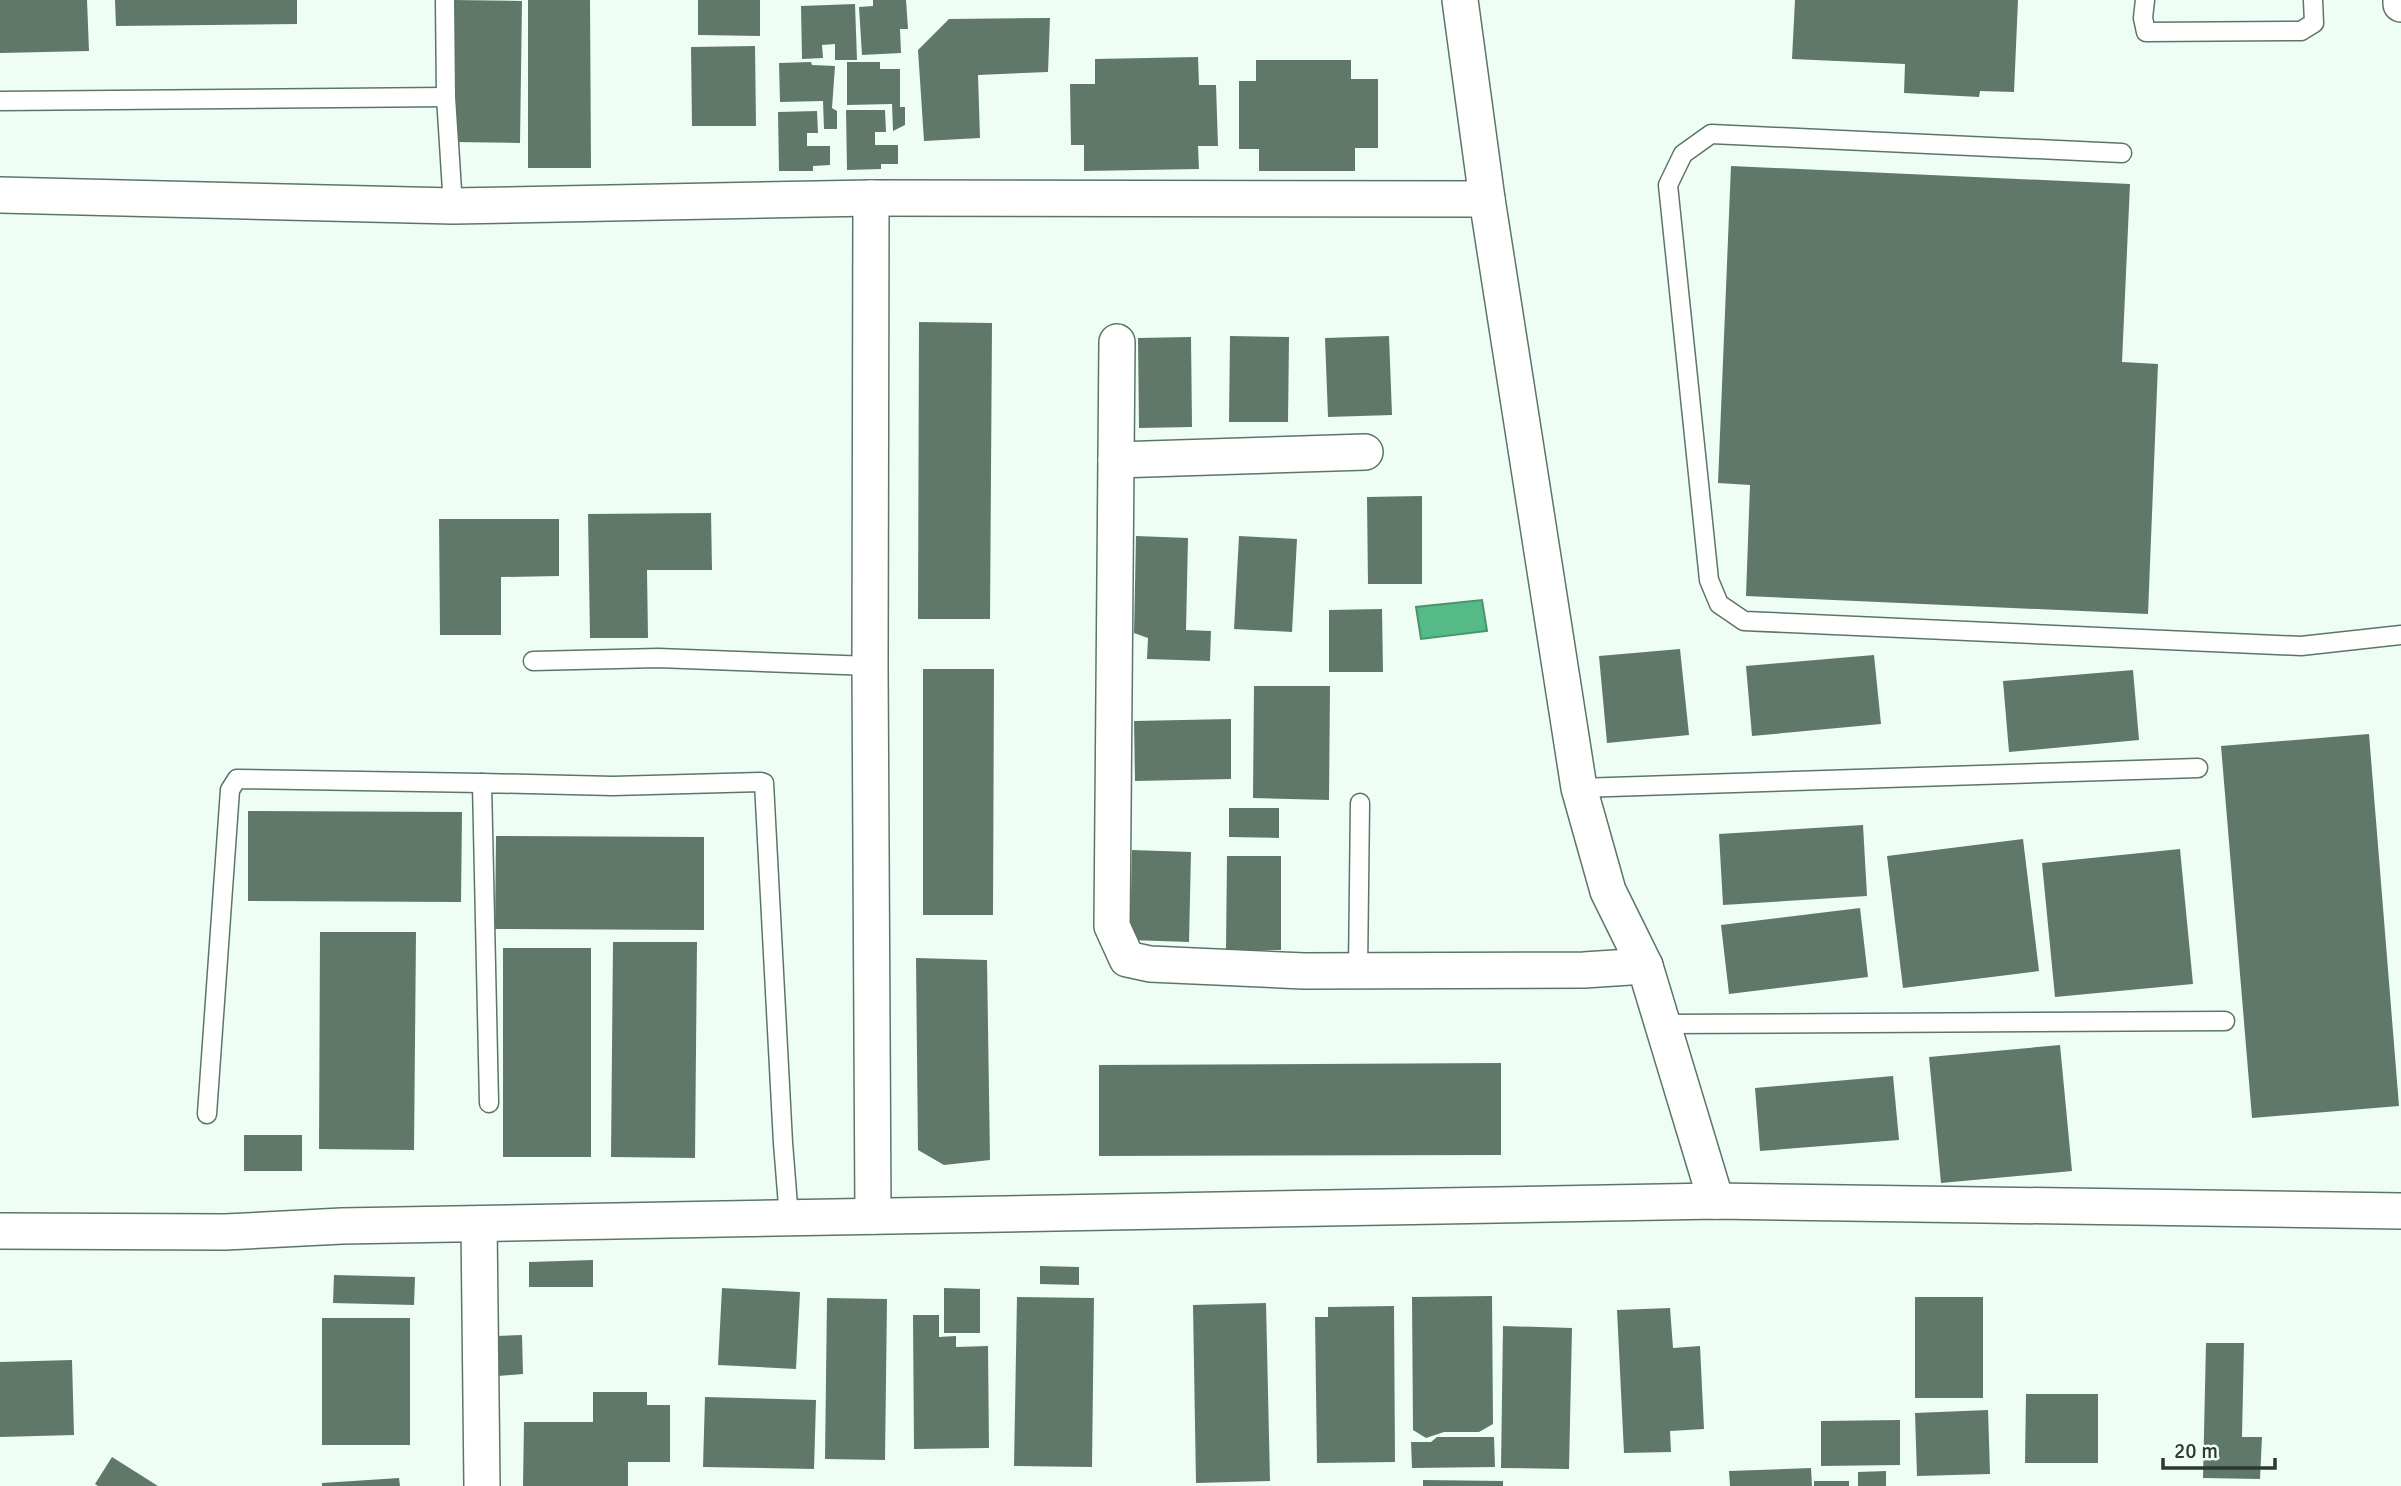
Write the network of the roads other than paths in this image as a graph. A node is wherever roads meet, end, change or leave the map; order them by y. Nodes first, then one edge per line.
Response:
1 (444, 0) edge
2 (1460, 0) edge
3 (2145, 0) edge
4 (2313, 0) edge
5 (446, 97) junction
6 (0, 101) edge
7 (2122, 153) dead end
8 (0, 195) edge
9 (871, 198) junction
10 (1487, 199) junction
11 (453, 206) junction
12 (1117, 342) dead end
13 (1364, 452) dead end
14 (1116, 460) junction
15 (2401, 635) edge
16 (533, 661) dead end
17 (870, 666) junction
18 (2198, 768) dead end
19 (482, 783) junction
20 (1579, 788) junction
21 (1360, 803) dead end
22 (1645, 967) junction
23 (1358, 970) junction
24 (2225, 1021) dead end
25 (1663, 1024) junction
26 (489, 1104) dead end
27 (207, 1114) dead end
28 (1716, 1201) junction
29 (2401, 1211) edge
30 (873, 1216) junction
31 (789, 1218) junction
32 (479, 1224) junction
33 (0, 1231) edge
34 (482, 1486) edge

1 - 5 lane
2 - 10 street
3 - 4 lane
5 - 6 lane
5 - 11 lane
7 - 15 lane
8 - 11 street
9 - 10 street
9 - 11 street
9 - 17 street
10 - 20 street
12 - 14 street
13 - 14 street
14 - 23 street
16 - 17 lane
17 - 30 street
18 - 20 lane
19 - 26 lane
19 - 27 lane
19 - 31 lane
20 - 22 street
21 - 23 lane
22 - 23 street
22 - 25 street
24 - 25 lane
25 - 28 street
28 - 29 street
28 - 30 street
30 - 31 street
31 - 32 street
32 - 33 street
32 - 34 street

